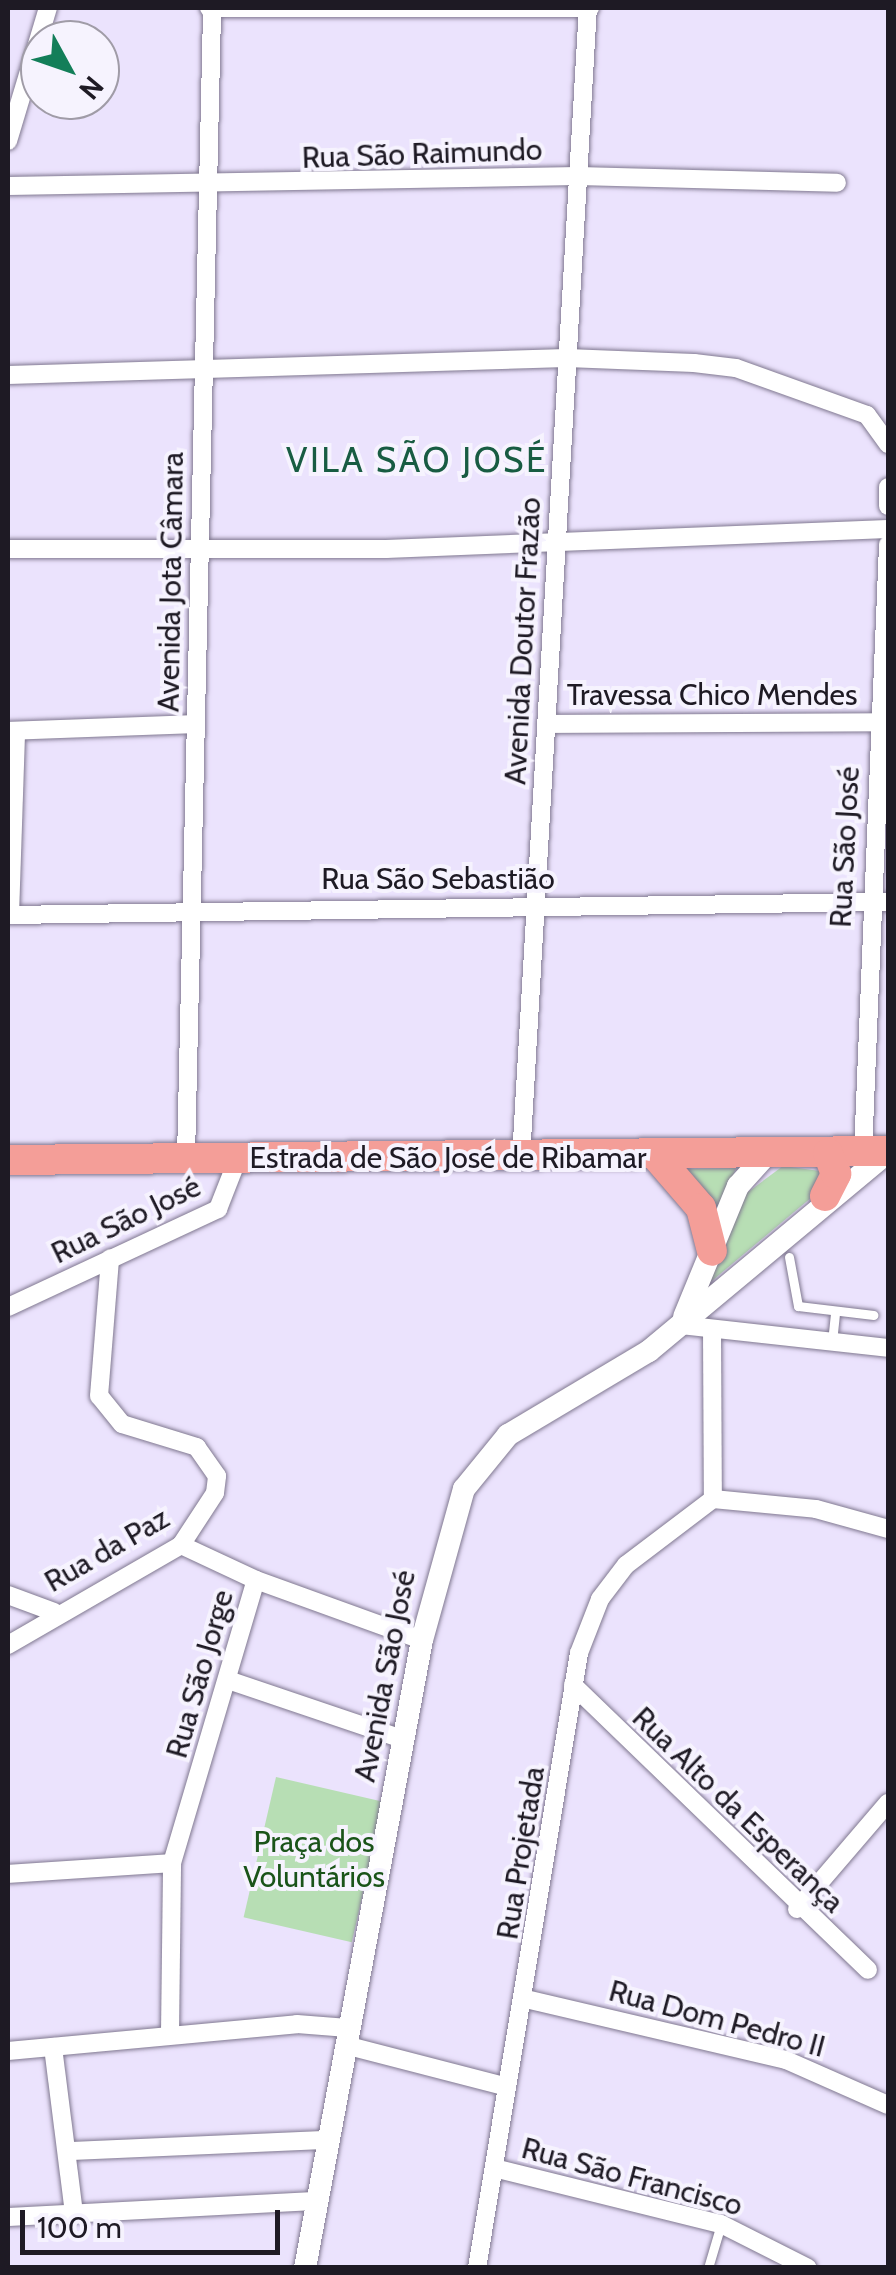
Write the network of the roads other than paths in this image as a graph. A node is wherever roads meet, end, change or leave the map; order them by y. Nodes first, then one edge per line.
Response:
1 (48, 8) edge
2 (211, 8) edge
3 (589, 8) edge
4 (8, 141) edge
5 (578, 176) junction
6 (837, 183) dead end
7 (8, 186) edge
8 (208, 189) junction
9 (567, 358) junction
10 (203, 373) junction
11 (8, 374) edge
12 (888, 444) edge
13 (888, 487) edge
14 (888, 506) edge
15 (888, 529) edge
16 (556, 545) junction
17 (888, 545) edge
18 (8, 549) edge
19 (198, 552) junction
20 (878, 722) junction
21 (195, 724) junction
22 (546, 724) junction
23 (12, 732) edge
24 (888, 902) edge
25 (869, 903) junction
26 (536, 906) junction
27 (191, 908) junction
28 (9, 915) edge
29 (880, 1152) edge
30 (768, 1153) junction
31 (828, 1153) junction
32 (657, 1157) junction
33 (186, 1158) junction
34 (238, 1158) junction
35 (521, 1158) junction
36 (8, 1160) edge
37 (825, 1196) junction
38 (712, 1250) junction
39 (790, 1257) dead end
40 (110, 1258) junction
41 (8, 1307) edge
42 (835, 1313) junction
43 (872, 1315) dead end
44 (681, 1325) junction
45 (712, 1330) junction
46 (832, 1345) junction
47 (888, 1348) edge
48 (713, 1500) junction
49 (888, 1529) edge
50 (180, 1545) junction
51 (256, 1580) junction
52 (8, 1594) edge
53 (54, 1612) junction
54 (422, 1640) junction
55 (8, 1645) edge
56 (228, 1680) junction
57 (574, 1686) junction
58 (402, 1739) junction
59 (888, 1804) edge
60 (172, 1863) junction
61 (8, 1874) edge
62 (797, 1909) junction
63 (868, 1970) dead end
64 (526, 1999) junction
65 (170, 2033) junction
66 (346, 2036) junction
67 (54, 2047) junction
68 (8, 2051) edge
69 (507, 2088) junction
70 (888, 2105) edge
71 (326, 2140) junction
72 (69, 2150) junction
73 (494, 2168) junction
74 (315, 2201) junction
75 (74, 2214) junction
76 (8, 2218) edge
77 (720, 2224) junction
78 (305, 2268) edge
79 (476, 2268) edge
80 (708, 2268) edge
81 (808, 2268) edge

1 - 4 street
2 - 3 street
2 - 8 street, Avenida Jota Câmara
3 - 5 street, Avenida Doutor Frazão
5 - 6 street, Rua São Raimundo
5 - 8 street, Rua São Raimundo
5 - 9 street, Avenida Doutor Frazão
7 - 8 street, Rua São Raimundo
8 - 10 street, Avenida Jota Câmara
9 - 10 street
9 - 12 street
9 - 16 street, Avenida Doutor Frazão
10 - 11 street
10 - 19 street, Avenida Jota Câmara
13 - 14 street
15 - 16 street
16 - 19 street
16 - 22 street, Avenida Doutor Frazão
17 - 20 street, Rua São José
18 - 19 street
19 - 21 street, Avenida Jota Câmara
20 - 22 street, Travessa Chico Mendes
20 - 25 street, Rua São José
21 - 23 street
21 - 27 street, Avenida Jota Câmara
22 - 26 street, Avenida Doutor Frazão
23 - 28 street
24 - 25 street, Rua São Sebastião
25 - 26 street, Rua São Sebastião
25 - 29 street, Rua São José
26 - 27 street, Rua São Sebastião
26 - 35 street, Avenida Doutor Frazão
27 - 28 street, Rua São Sebastião
27 - 33 street, Avenida Jota Câmara
29 - 31 main road, Estrada de São José de Ribamar
29 - 37 street, Avenida São José
30 - 31 main road, Estrada de São José de Ribamar
30 - 32 main road, Estrada de São José de Ribamar
30 - 38 street
31 - 37 main road
32 - 35 main road, Estrada de São José de Ribamar
32 - 38 main road
33 - 34 main road, Estrada de São José de Ribamar
33 - 36 main road, Estrada de São José de Ribamar
34 - 35 main road, Estrada de São José de Ribamar
34 - 40 street, Rua São José
37 - 44 street, Avenida São José
38 - 44 street
39 - 42 lane
40 - 41 street, Rua São José
40 - 50 street, Rua da Paz
42 - 43 lane
42 - 46 lane
44 - 45 street
44 - 54 street, Avenida São José
45 - 46 street
45 - 48 street
46 - 47 street
48 - 49 street
48 - 57 street, Rua Projetada
50 - 51 street, Rua São Jorge
50 - 53 street, Rua da Paz
51 - 54 street
51 - 56 street, Rua São Jorge
52 - 53 street
53 - 55 street, Rua da Paz
54 - 58 street, Avenida São José
56 - 58 street
56 - 60 street, Rua São Jorge
57 - 62 street, Rua Alto da Esperança
57 - 64 street, Rua Projetada
58 - 66 street, Avenida São José
59 - 62 street
60 - 61 street
60 - 65 street, Rua São Jorge
62 - 63 street, Rua Alto da Esperança
64 - 69 street, Rua Projetada
64 - 70 street, Rua Dom Pedro II
65 - 66 street
65 - 67 street
66 - 69 street
66 - 71 street, Avenida São José
67 - 68 street
67 - 72 street
69 - 73 street, Rua Projetada
71 - 72 street
71 - 74 street, Avenida São José
72 - 75 street
73 - 77 street, Rua São Francisco
73 - 79 street, Rua Projetada
74 - 75 street
74 - 78 street, Avenida São José
75 - 76 street
77 - 80 lane
77 - 81 street, Rua São Francisco

